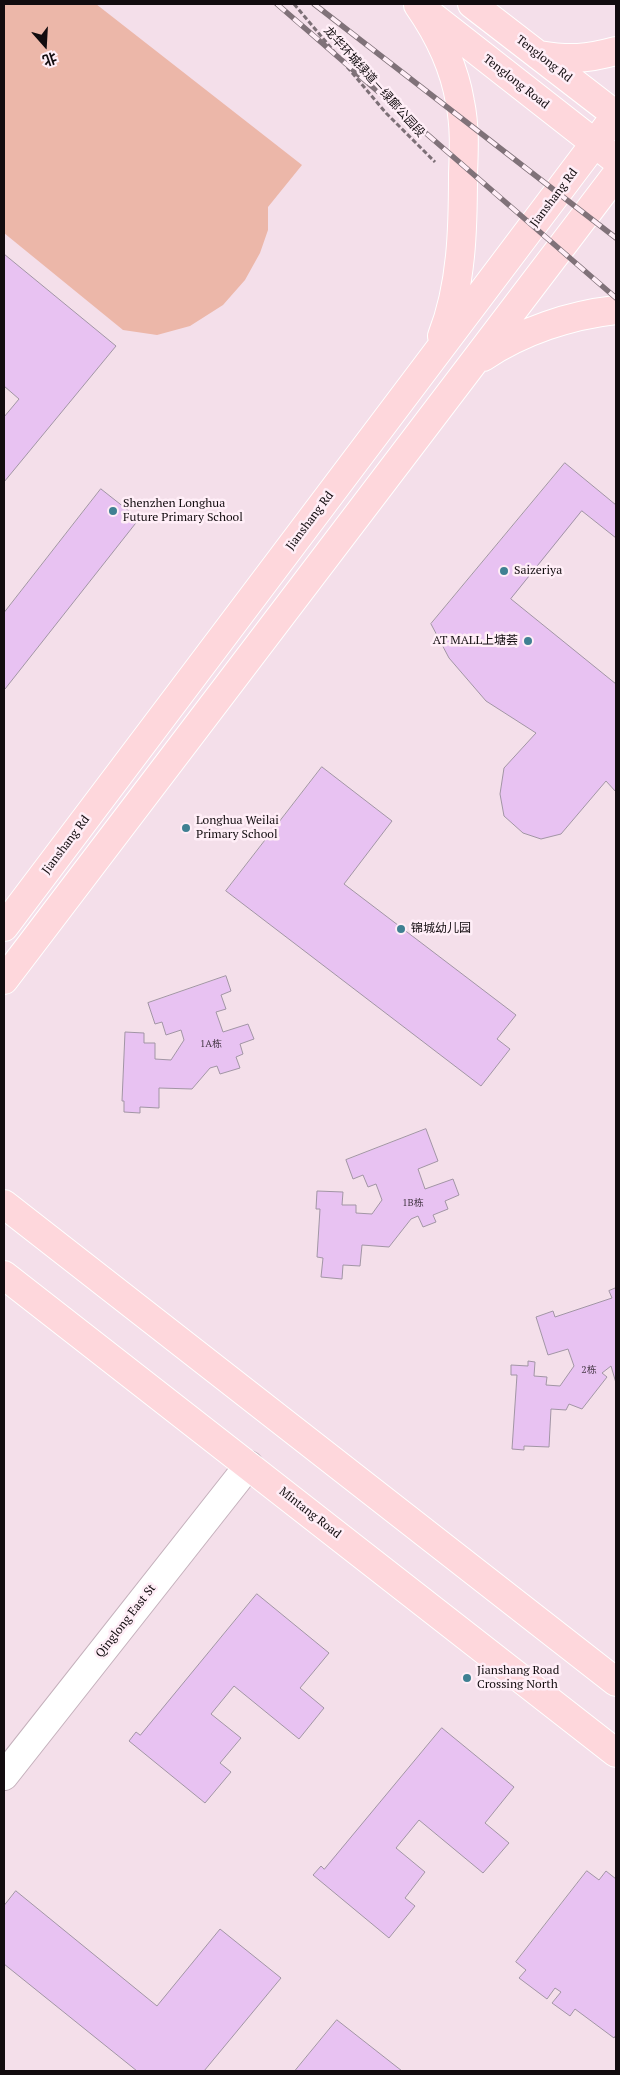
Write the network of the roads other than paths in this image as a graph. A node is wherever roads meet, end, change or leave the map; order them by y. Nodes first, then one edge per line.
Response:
1 (417, 4) edge
2 (472, 4) edge
3 (616, 51) edge
4 (538, 54) junction
5 (616, 115) edge
6 (595, 143) junction
7 (616, 160) edge
8 (616, 175) edge
9 (616, 310) edge
10 (430, 361) junction
11 (469, 369) junction
12 (4, 927) edge
13 (4, 980) edge
14 (4, 1185) edge
15 (4, 1204) edge
16 (35, 1229) junction
17 (4, 1274) edge
18 (249, 1465) junction
19 (616, 1682) edge
20 (616, 1753) edge
21 (4, 1776) edge

1 - 6 main road, Tenglong Road
1 - 10 main road
2 - 4 main road, Tenglong Rd
3 - 4 main road
4 - 5 main road, Tenglong Rd
5 - 6 main road, Jianshang Rd
6 - 7 main road, Tenglong Road
6 - 10 main road, Jianshang Rd
8 - 11 main road
9 - 11 main road
10 - 12 main road, Jianshang Rd
11 - 13 main road
14 - 16 main road
15 - 16 main road
16 - 19 main road
17 - 18 main road, Mintang Road
18 - 20 main road, Mintang Road
18 - 21 street, Qinglong East St

